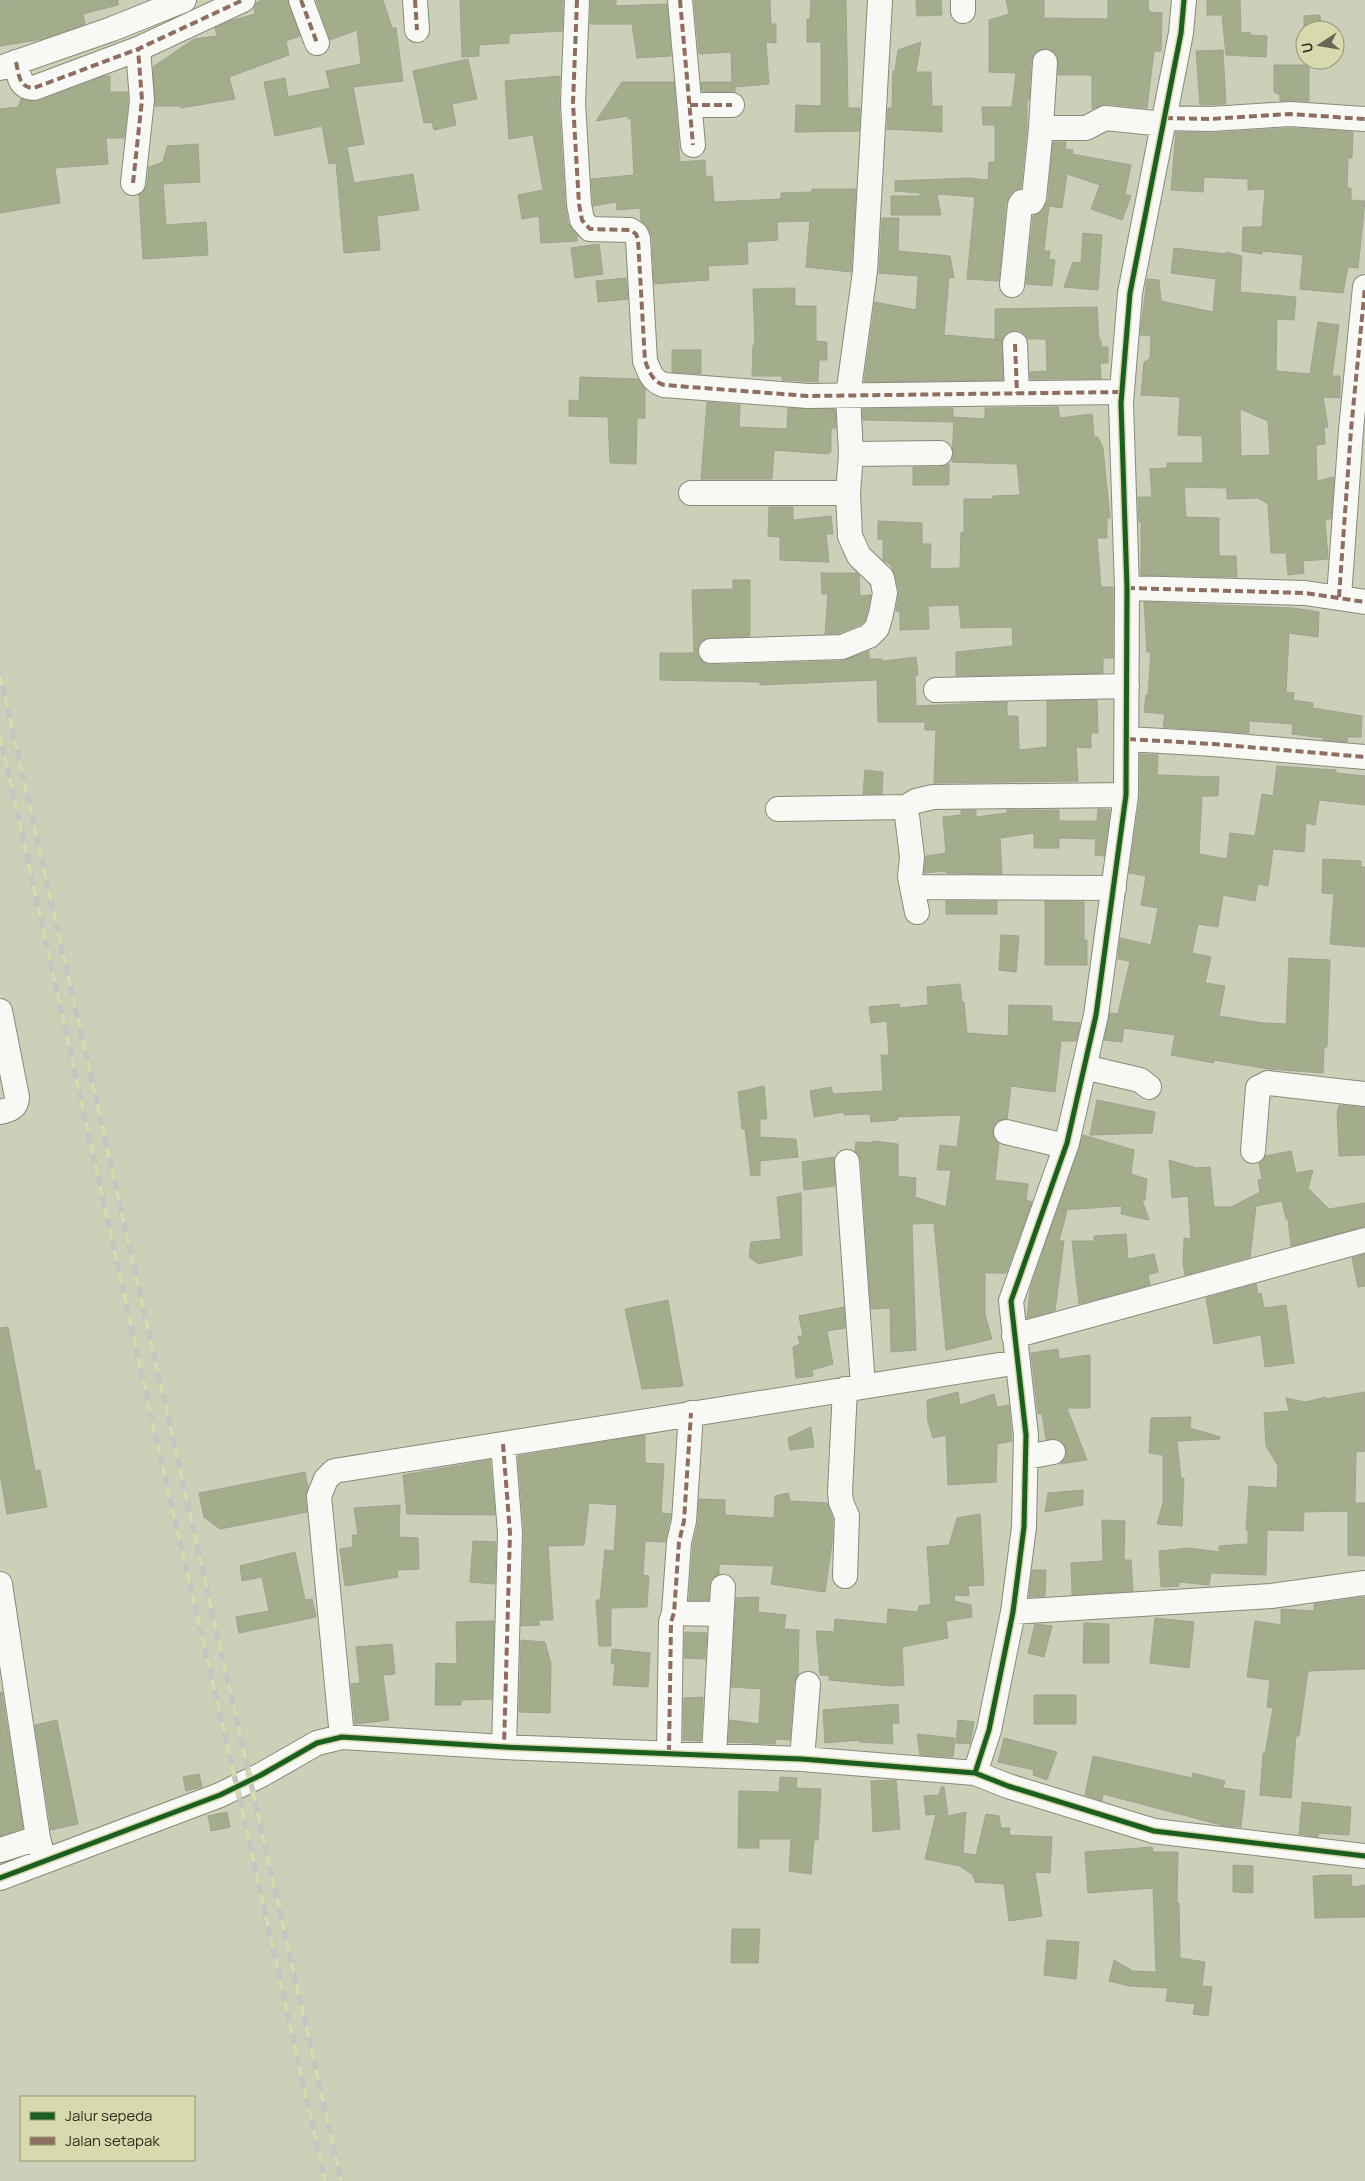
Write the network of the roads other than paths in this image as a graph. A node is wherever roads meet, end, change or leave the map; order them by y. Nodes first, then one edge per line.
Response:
1 (184, 0) edge
2 (243, 0) edge
3 (301, 0) edge
4 (416, 0) edge
5 (577, 0) edge
6 (680, 0) edge
7 (880, 0) edge
8 (1184, 0) edge
9 (417, 30) dead end
10 (317, 43) dead end
11 (138, 49) junction
12 (1044, 62) dead end
13 (14, 73) edge
14 (690, 105) junction
15 (732, 105) dead end
16 (1365, 119) edge
17 (1164, 121) junction
18 (1041, 128) junction
19 (692, 145) dead end
20 (133, 183) dead end
21 (1012, 285) dead end
22 (1365, 287) edge
23 (1015, 344) dead end
24 (1122, 392) junction
25 (1017, 393) junction
26 (848, 396) junction
27 (940, 452) dead end
28 (851, 454) junction
29 (691, 493) dead end
30 (848, 493) junction
31 (1127, 588) junction
32 (1339, 597) junction
33 (1365, 602) edge
34 (711, 651) dead end
35 (1127, 686) junction
36 (936, 690) dead end
37 (1128, 739) junction
38 (1365, 757) edge
39 (1126, 795) junction
40 (906, 807) junction
41 (778, 810) dead end
42 (913, 887) junction
43 (1114, 888) junction
44 (917, 912) dead end
45 (0, 1011) edge
46 (1084, 1067) junction
47 (1149, 1087) dead end
48 (1365, 1094) edge
49 (0, 1112) edge
50 (1006, 1132) dead end
51 (1065, 1146) junction
52 (1253, 1151) dead end
53 (847, 1162) dead end
54 (1365, 1240) edge
55 (1014, 1336) junction
56 (1018, 1362) junction
57 (854, 1387) junction
58 (691, 1413) junction
59 (503, 1444) junction
60 (1053, 1452) dead end
61 (1027, 1457) junction
62 (845, 1576) dead end
63 (1365, 1583) edge
64 (0, 1584) edge
65 (723, 1587) dead end
66 (1013, 1612) junction
67 (674, 1613) junction
68 (722, 1614) junction
69 (808, 1684) dead end
70 (342, 1737) junction
71 (504, 1746) junction
72 (670, 1753) junction
73 (714, 1755) junction
74 (802, 1759) junction
75 (975, 1772) junction
76 (38, 1838) junction
77 (0, 1850) edge
78 (1365, 1856) edge
79 (44, 1861) junction
80 (0, 1878) edge

1 - 13 street
2 - 11 street
3 - 10 street
4 - 9 street
5 - 26 street
6 - 14 street
7 - 26 street
8 - 17 street
11 - 13 street
11 - 20 street
12 - 18 street
14 - 15 street
14 - 19 street
16 - 17 street
17 - 18 street
17 - 24 street
18 - 21 street
22 - 32 street
23 - 25 street
24 - 25 street
24 - 31 street
25 - 26 street
26 - 28 street
27 - 28 street
28 - 30 street
29 - 30 street
30 - 34 street
31 - 32 street
31 - 35 street
32 - 33 street
35 - 36 street
35 - 37 street
37 - 38 street
37 - 39 street
39 - 40 street
39 - 43 street
40 - 41 street
40 - 42 street
42 - 43 street
42 - 44 street
43 - 46 street
45 - 49 street
46 - 47 street
46 - 51 street
48 - 52 street
50 - 51 street
51 - 55 street
53 - 57 street
54 - 55 street
55 - 56 street
56 - 57 street
56 - 61 street
57 - 58 street
57 - 62 street
58 - 59 street
58 - 67 street
59 - 70 street
59 - 71 street
60 - 61 street
61 - 66 street
63 - 66 street
64 - 76 street
65 - 68 street
66 - 75 street
67 - 68 street
67 - 72 street
68 - 73 street
69 - 74 street
70 - 71 street
70 - 79 street
71 - 72 street
72 - 73 street
73 - 74 street
74 - 75 street
75 - 78 street
76 - 77 street
76 - 79 street
79 - 80 street

